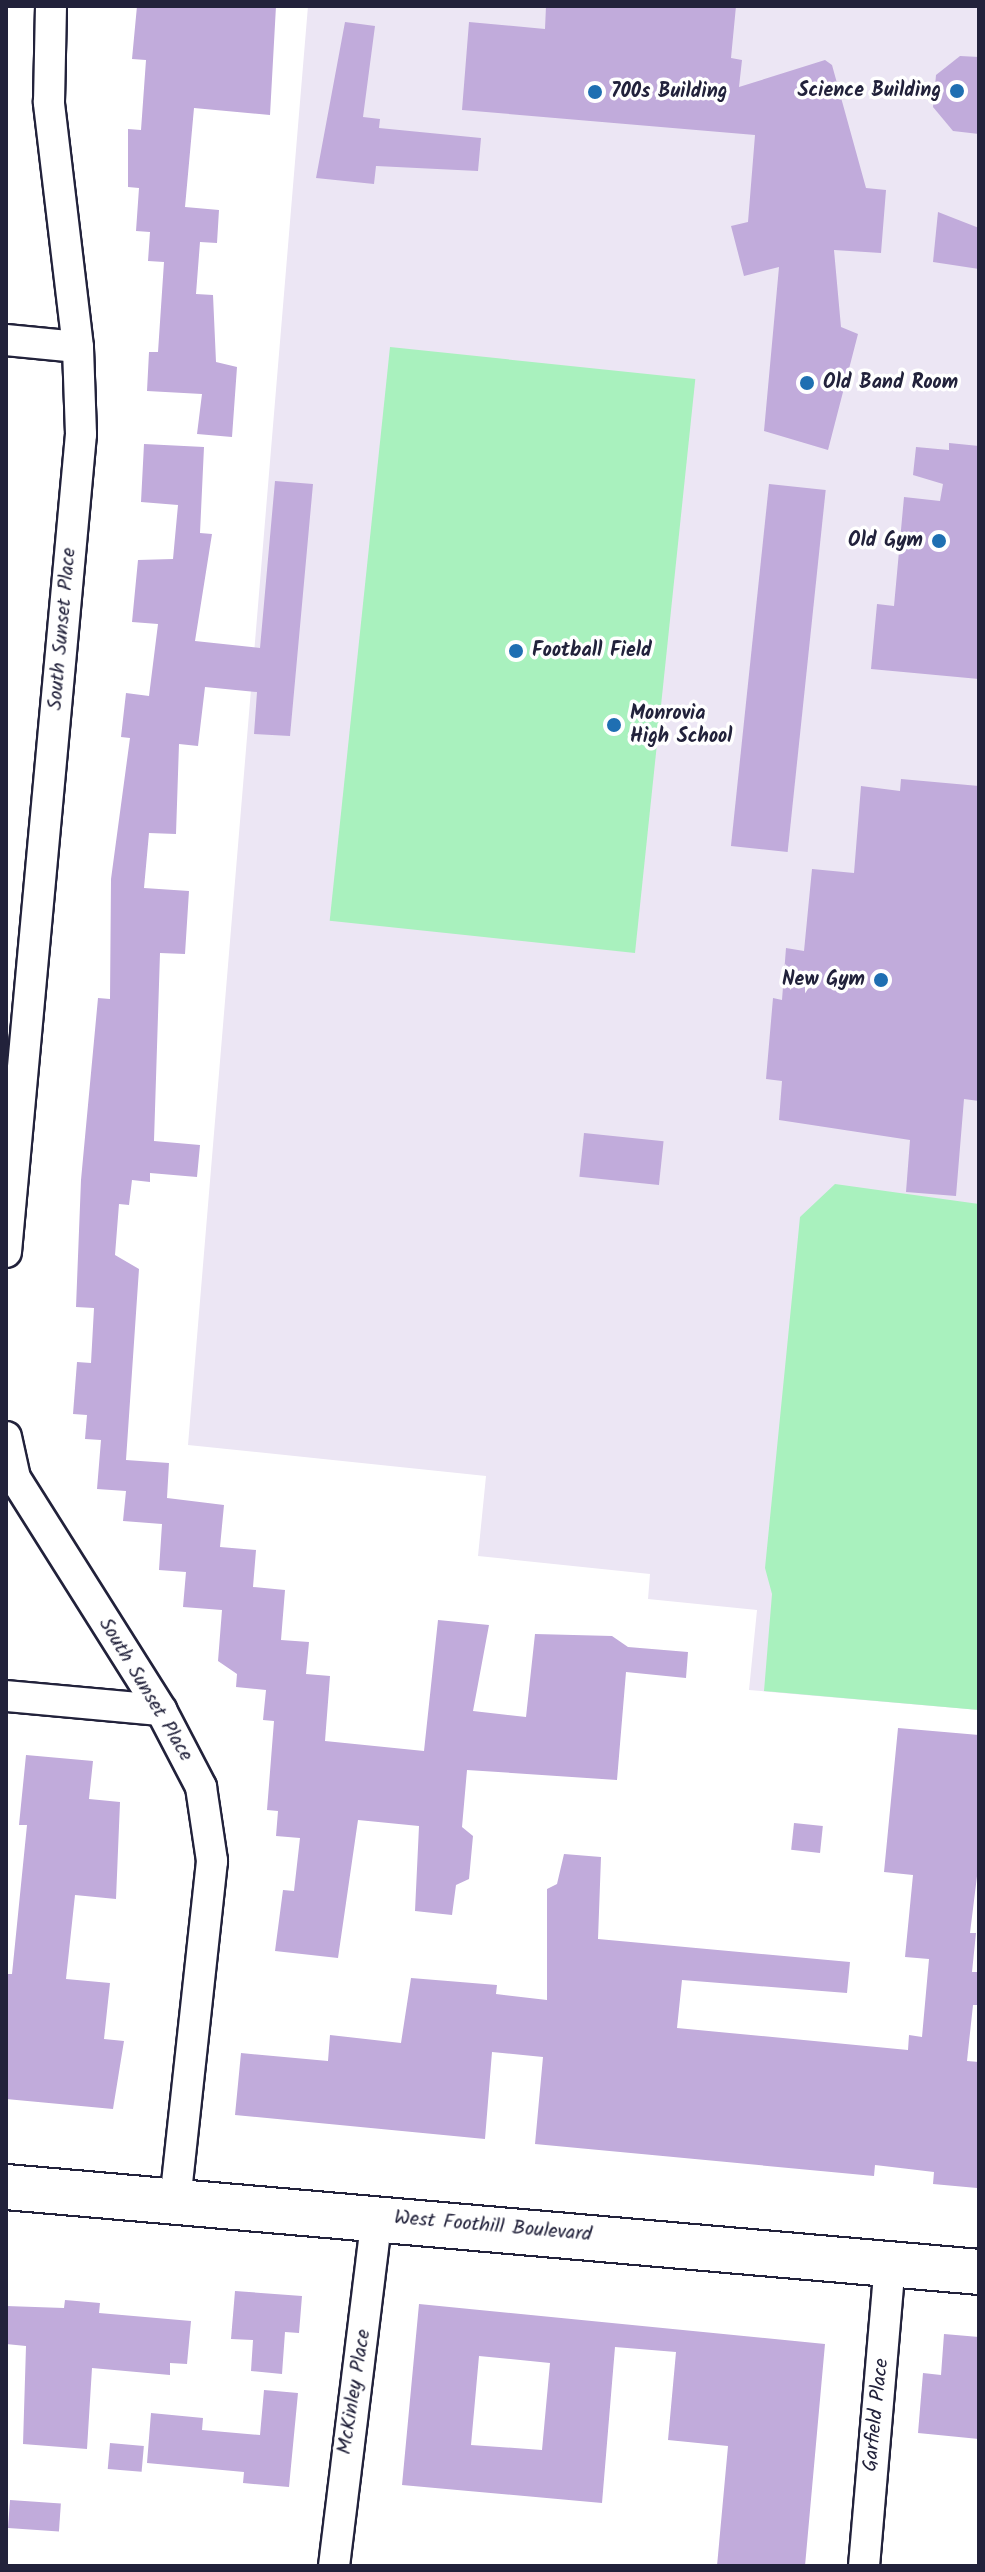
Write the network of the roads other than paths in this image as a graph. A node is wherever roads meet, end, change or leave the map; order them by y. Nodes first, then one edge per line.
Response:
1 (51, 6) edge
2 (6, 340) edge
3 (78, 347) junction
4 (6, 1252) edge
5 (6, 1437) edge
6 (6, 1696) edge
7 (161, 1710) junction
8 (6, 2187) edge
9 (175, 2203) junction
10 (377, 2218) junction
11 (890, 2264) junction
12 (979, 2272) edge
13 (334, 2566) edge
14 (864, 2566) edge

1 - 3 street, South Sunset Place
2 - 3 street
3 - 4 street, South Sunset Place
5 - 7 street, South Sunset Place
6 - 7 street
7 - 9 street, South Sunset Place
8 - 9 main road, West Foothill Boulevard
9 - 10 main road, West Foothill Boulevard
10 - 11 main road, West Foothill Boulevard
10 - 13 street, McKinley Place
11 - 12 main road, West Foothill Boulevard
11 - 14 street, Garfield Place

